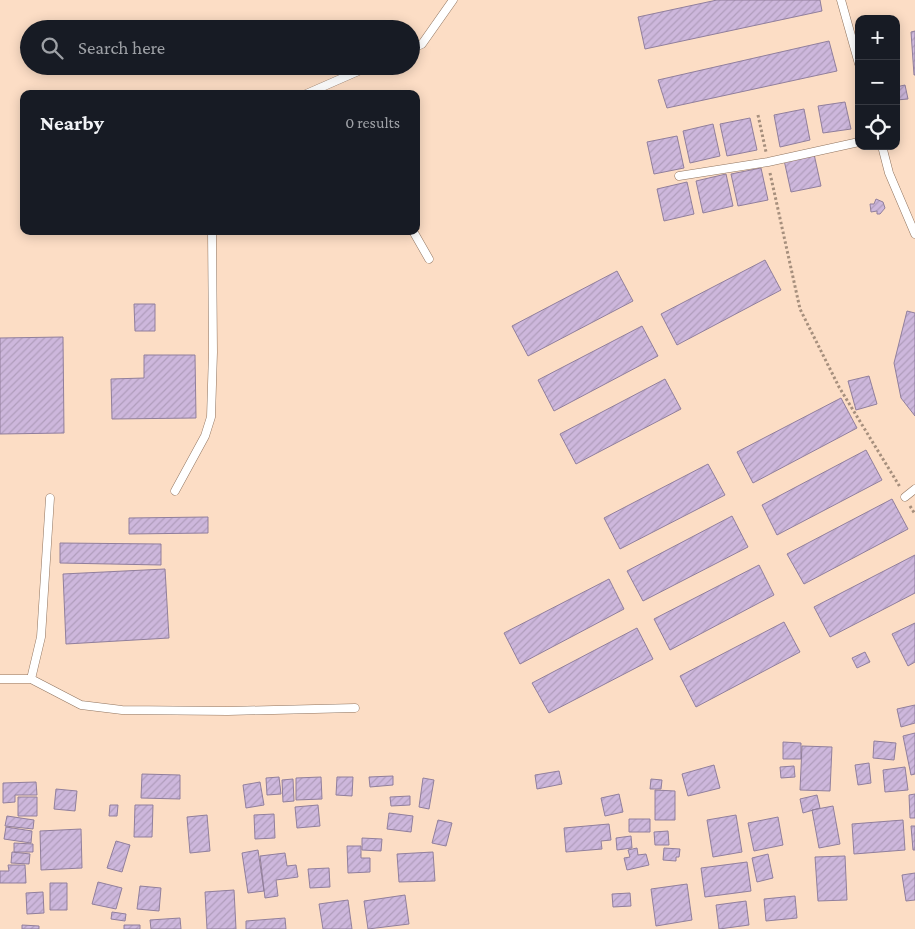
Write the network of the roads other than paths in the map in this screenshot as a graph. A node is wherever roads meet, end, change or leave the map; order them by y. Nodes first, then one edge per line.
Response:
1 (453, 0) edge
2 (841, 0) edge
3 (420, 45) edge
4 (858, 60) edge
5 (349, 75) edge
6 (315, 90) edge
7 (855, 143) edge
8 (883, 150) edge
9 (679, 176) dead end
10 (915, 234) edge
11 (212, 235) edge
12 (415, 235) edge
13 (429, 259) dead end
14 (915, 489) edge
15 (175, 491) dead end
16 (906, 497) road end
17 (50, 498) dead end
18 (0, 679) edge
19 (30, 680) junction
20 (355, 708) dead end

1 - 3 lane
2 - 4 lane
5 - 6 lane
7 - 9 lane
8 - 10 lane
11 - 15 lane
12 - 13 lane
14 - 16 lane
17 - 19 lane
18 - 19 lane
19 - 20 lane

